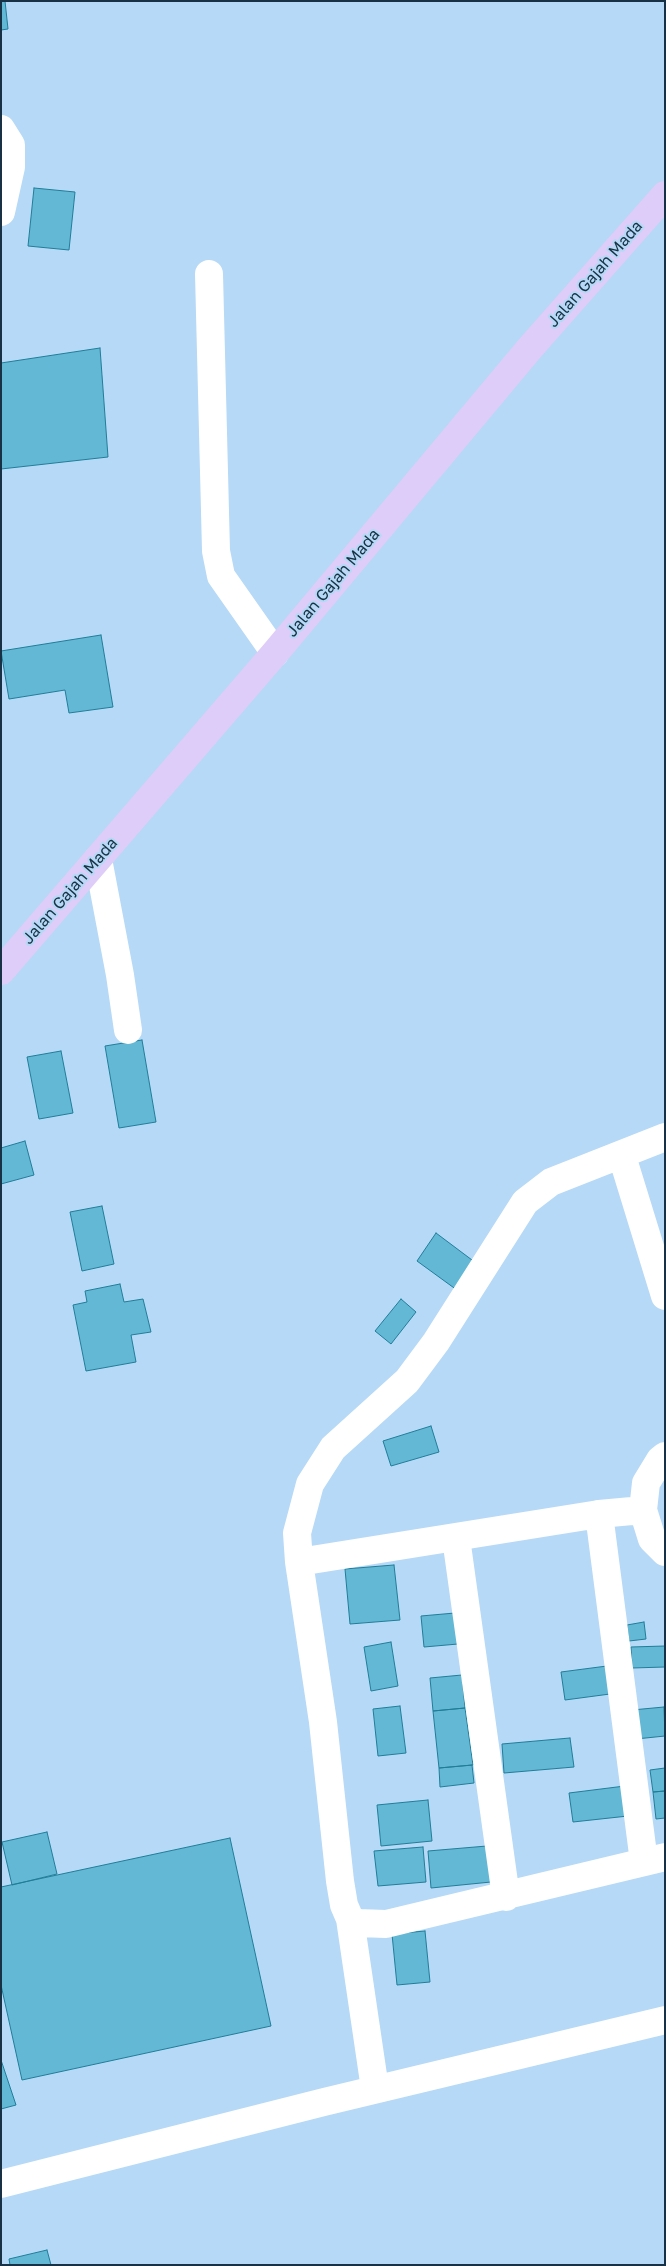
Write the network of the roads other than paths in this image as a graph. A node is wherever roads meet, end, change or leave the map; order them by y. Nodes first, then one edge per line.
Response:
1 (1, 129) edge
2 (665, 195) edge
3 (1, 212) edge
4 (209, 274) dead end
5 (275, 653) junction
6 (98, 859) junction
7 (1, 971) edge
8 (128, 1030) dead end
9 (665, 1137) edge
10 (622, 1156) junction
11 (665, 1296) edge
12 (665, 1456) edge
13 (643, 1510) junction
14 (599, 1514) junction
15 (456, 1538) junction
16 (665, 1552) edge
17 (299, 1562) junction
18 (654, 1859) edge
19 (506, 1897) junction
20 (350, 1919) junction
21 (665, 2020) edge
22 (375, 2089) junction
23 (1, 2184) edge

1 - 3 street
2 - 5 main road, Jalan Gajah Mada
4 - 5 street
5 - 6 main road, Jalan Gajah Mada
6 - 7 main road, Jalan Gajah Mada
6 - 8 street
9 - 10 street
10 - 11 street
10 - 17 street
12 - 13 street
13 - 14 street
13 - 16 street
14 - 15 street
14 - 18 street
15 - 17 street
15 - 19 street
17 - 20 street
18 - 19 street
19 - 20 street
20 - 22 street
21 - 22 street
22 - 23 street

